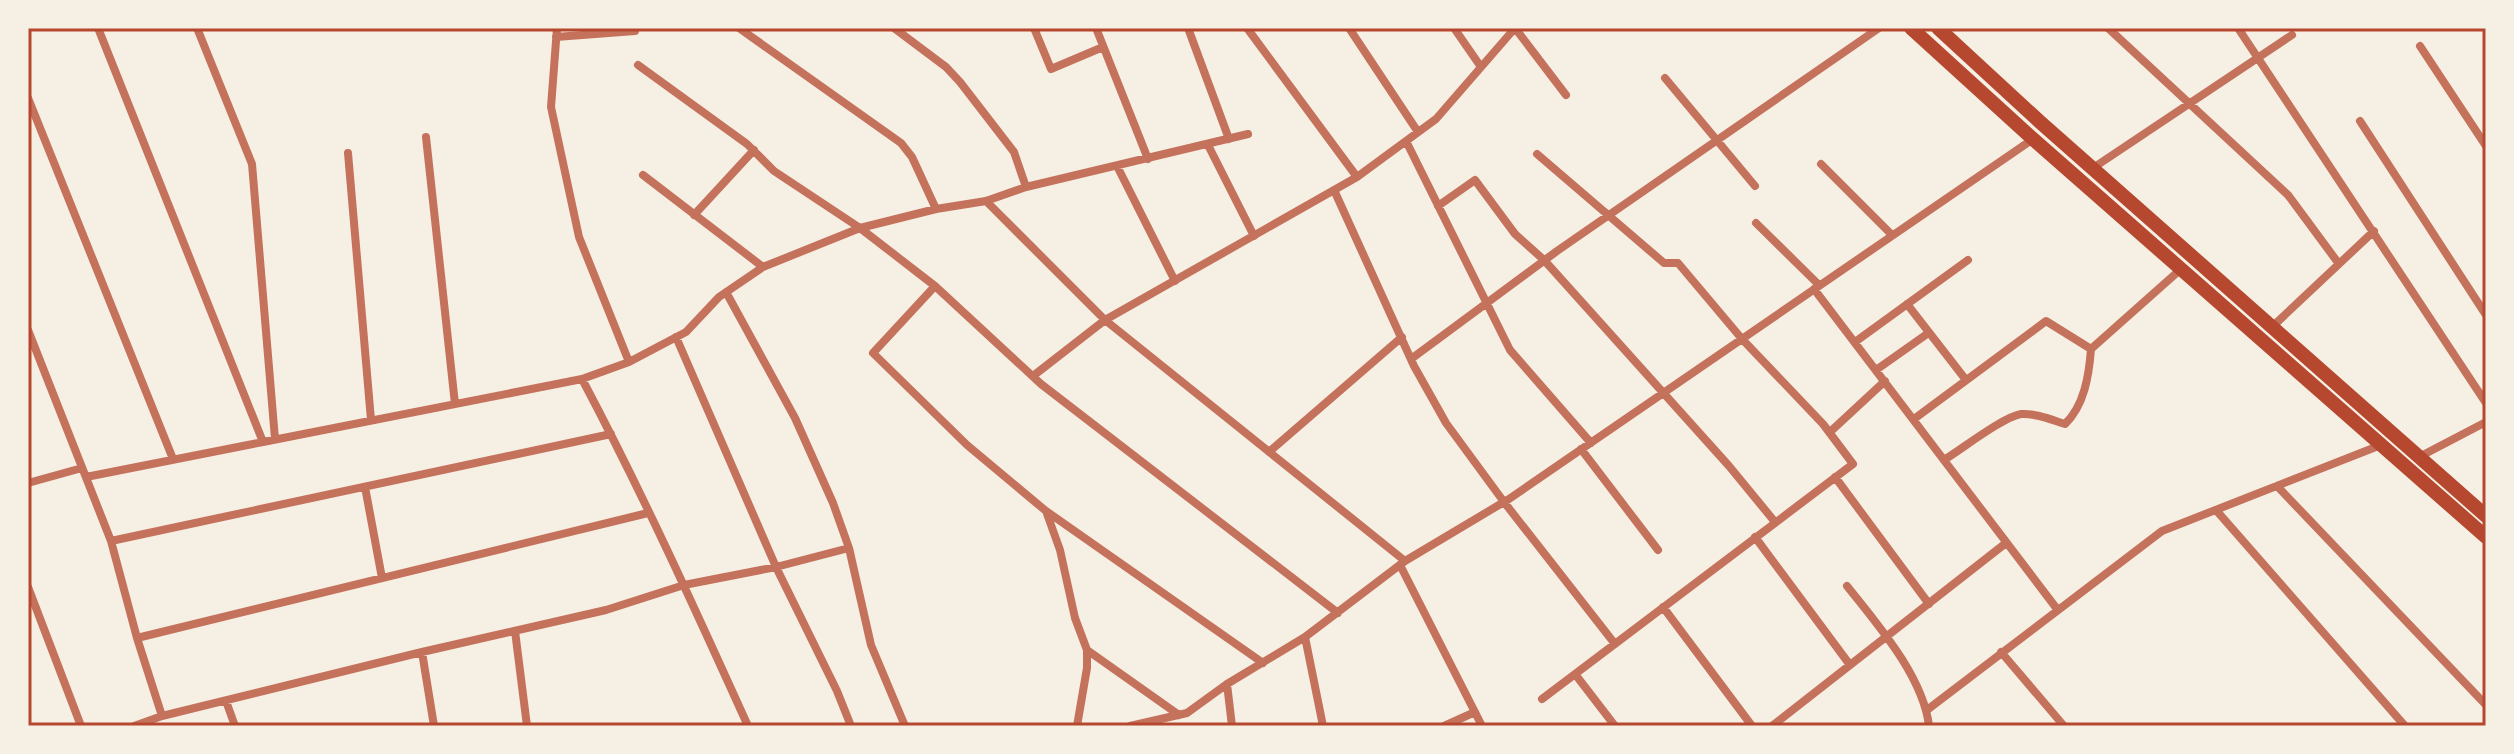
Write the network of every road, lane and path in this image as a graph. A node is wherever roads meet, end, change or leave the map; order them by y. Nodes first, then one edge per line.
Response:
1 (98, 28) edge
2 (197, 28) edge
3 (739, 28) edge
4 (894, 28) edge
5 (1034, 28) edge
6 (1096, 28) edge
7 (1188, 28) edge
8 (1247, 28) edge
9 (1349, 28) edge
10 (1454, 28) edge
11 (1515, 28) edge
12 (1879, 28) edge
13 (1911, 28) edge
14 (1938, 28) edge
15 (2108, 28) edge
16 (2238, 28) edge
17 (635, 31) dead end
18 (556, 32) edge
19 (2292, 35) dead end
20 (2420, 46) dead end
21 (1103, 47) junction
22 (2258, 57) junction
23 (638, 65) dead end
24 (1481, 67) junction
25 (1665, 78) dead end
26 (1566, 95) dead end
27 (28, 98) edge
28 (2190, 102) junction
29 (2360, 121) dead end
30 (1418, 132) junction
31 (1248, 134) dead end
32 (426, 137) dead end
33 (1229, 139) junction
34 (2033, 139) junction
35 (1716, 140) junction
36 (1406, 141) junction
37 (1208, 145) junction
38 (2486, 146) edge
39 (754, 150) junction
40 (348, 153) dead end
41 (1537, 154) dead end
42 (1148, 159) junction
43 (1821, 164) dead end
44 (1117, 166) junction
45 (2093, 168) junction
46 (643, 175) dead end
47 (1357, 177) junction
48 (1755, 186) dead end
49 (1026, 187) junction
50 (1334, 190) junction
51 (986, 201) junction
52 (1438, 206) junction
53 (936, 209) junction
54 (694, 215) junction
55 (1609, 215) junction
56 (1756, 223) dead end
57 (860, 228) junction
58 (2374, 231) junction
59 (1892, 235) junction
60 (1254, 236) junction
61 (1544, 260) junction
62 (1968, 260) dead end
63 (2339, 264) junction
64 (763, 267) junction
65 (2181, 269) junction
66 (1175, 281) junction
67 (935, 286) junction
68 (1816, 287) junction
69 (726, 292) junction
70 (1486, 303) junction
71 (1907, 304) junction
72 (2486, 315) edge
73 (1105, 320) junction
74 (2272, 327) junction
75 (28, 330) edge
76 (1927, 334) junction
77 (676, 337) junction
78 (1402, 337) junction
79 (1742, 339) junction
80 (1855, 342) junction
81 (2091, 349) junction
82 (1411, 359) junction
83 (629, 362) junction
84 (1876, 370) junction
85 (1033, 376) junction
86 (582, 379) junction
87 (1966, 380) junction
88 (1885, 381) junction
89 (1662, 394) junction
90 (2486, 403) edge
91 (455, 404) junction
92 (1914, 419) junction
93 (371, 420) junction
94 (2486, 422) edge
95 (1830, 432) junction
96 (611, 434) junction
97 (275, 439) junction
98 (263, 442) junction
99 (1591, 443) junction
100 (2381, 445) junction
101 (1581, 449) junction
102 (1269, 452) junction
103 (2419, 457) junction
104 (173, 459) junction
105 (1944, 460) junction
106 (84, 472) junction
107 (1835, 477) junction
108 (28, 483) edge
109 (2277, 486) junction
110 (365, 487) junction
111 (1504, 502) junction
112 (2470, 502) junction
113 (2216, 510) junction
114 (1046, 511) junction
115 (648, 513) junction
116 (2460, 514) junction
117 (2486, 516) edge
118 (1775, 522) junction
119 (1755, 537) junction
120 (2486, 537) edge
121 (111, 541) junction
122 (2006, 543) junction
123 (849, 548) junction
124 (1658, 550) dead end
125 (1402, 563) junction
126 (776, 567) junction
127 (382, 578) junction
128 (684, 585) junction
129 (1847, 586) dead end
130 (28, 587) edge
131 (1929, 604) junction
132 (1663, 607) junction
133 (2057, 609) junction
134 (1338, 613) junction
135 (515, 631) junction
136 (1305, 637) junction
137 (1887, 637) junction
138 (137, 638) junction
139 (1615, 644) junction
140 (1087, 650) junction
141 (422, 652) junction
142 (2001, 652) junction
143 (1263, 663) junction
144 (1850, 665) junction
145 (1575, 674) junction
146 (1227, 684) junction
147 (1542, 699) dead end
148 (226, 701) junction
149 (2486, 705) edge
150 (1927, 710) junction
151 (1475, 712) junction
152 (1179, 715) junction
153 (162, 716) junction
154 (1136, 725) edge
155 (81, 726) edge
156 (134, 726) edge
157 (235, 726) edge
158 (434, 726) edge
159 (527, 726) edge
160 (748, 726) edge
161 (851, 726) edge
162 (905, 726) edge
163 (1077, 726) edge
164 (1232, 726) edge
165 (1323, 726) edge
166 (1444, 726) edge
167 (1482, 726) edge
168 (1615, 726) edge
169 (1752, 726) edge
170 (1772, 726) edge
171 (1929, 726) edge
172 (2064, 726) edge
173 (2405, 726) edge

1 - 98 street
2 - 97 street
3 - 53 street
4 - 49 street
5 - 21 street
6 - 21 street
7 - 33 street
8 - 47 street
9 - 30 street
10 - 24 street
11 - 24 street
11 - 26 street
12 - 35 street
13 - 34 highway
14 - 45 highway
15 - 28 street
16 - 22 street
17 - 18 street
18 - 83 street
19 - 22 street
20 - 38 street
21 - 42 street
22 - 28 street
22 - 58 street
23 - 39 street
24 - 30 street
25 - 35 street
27 - 104 street
28 - 45 street
28 - 63 street
29 - 72 street
30 - 36 street
31 - 33 street
32 - 91 street
33 - 37 street
34 - 59 street
34 - 65 highway
35 - 48 street
35 - 55 street
36 - 47 street
36 - 52 street
37 - 42 street
37 - 60 street
39 - 54 street
39 - 57 street
40 - 93 street
41 - 55 street
42 - 44 street
43 - 59 street
44 - 49 street
44 - 66 street
45 - 74 highway
46 - 54 street
47 - 50 street
49 - 51 street
50 - 60 street
50 - 78 street
51 - 53 street
51 - 73 street
52 - 61 street
52 - 70 street
53 - 57 street
54 - 64 street
55 - 61 street
55 - 79 street
56 - 68 street
57 - 64 street
57 - 67 street
58 - 63 street
58 - 90 street
59 - 68 street
60 - 66 street
61 - 70 street
61 - 89 street
62 - 71 street
63 - 74 street
64 - 69 street
65 - 81 street
65 - 100 highway
66 - 73 street
67 - 85 street
67 - 114 street
68 - 79 street
68 - 80 street
69 - 77 street
69 - 123 street
70 - 82 street
70 - 99 street
71 - 76 street
71 - 80 street
73 - 85 street
73 - 102 street
74 - 103 highway
75 - 106 street
76 - 84 street
76 - 87 street
77 - 83 street
77 - 126 street
78 - 82 street
78 - 102 street
79 - 89 street
79 - 95 street
80 - 84 street
81 - 87 street
81 - 105 street
82 - 111 street
83 - 86 street
84 - 88 street
85 - 134 street
86 - 91 street
86 - 96 street
87 - 92 street
88 - 92 street
88 - 95 street
89 - 99 street
89 - 118 street
91 - 93 street
92 - 105 street
93 - 97 street
94 - 103 street
95 - 107 street
96 - 110 street
96 - 115 street
97 - 98 street
98 - 104 street
99 - 101 street
100 - 109 street
100 - 116 highway
101 - 111 street
101 - 124 street
102 - 125 street
103 - 112 highway
104 - 106 street
105 - 122 street
106 - 108 street
106 - 121 street
107 - 118 street
107 - 131 street
109 - 113 street
109 - 149 street
110 - 121 street
110 - 127 street
111 - 125 street
111 - 139 street
112 - 116 highway
112 - 117 highway
113 - 133 street
113 - 173 street
114 - 140 street
114 - 143 street
115 - 127 street
115 - 128 street
116 - 120 highway
118 - 119 street
119 - 132 street
119 - 144 street
121 - 138 street
122 - 131 street
122 - 133 street
123 - 126 street
123 - 162 street
125 - 134 street
125 - 151 street
126 - 128 street
126 - 161 street
127 - 138 street
128 - 135 street
128 - 160 street
129 - 137 street
130 - 155 street
131 - 137 street
132 - 139 street
132 - 169 street
133 - 142 street
134 - 136 street
135 - 141 street
135 - 159 street
136 - 143 street
136 - 165 street
137 - 144 street
137 - 150 street
138 - 153 street
139 - 145 street
140 - 152 street
140 - 163 street
141 - 148 street
141 - 158 street
142 - 150 street
142 - 172 street
143 - 146 street
144 - 170 street
145 - 147 street
145 - 168 street
146 - 152 street
146 - 164 street
148 - 153 street
148 - 157 street
150 - 171 street
151 - 166 street
151 - 167 street
152 - 154 street
153 - 156 street

